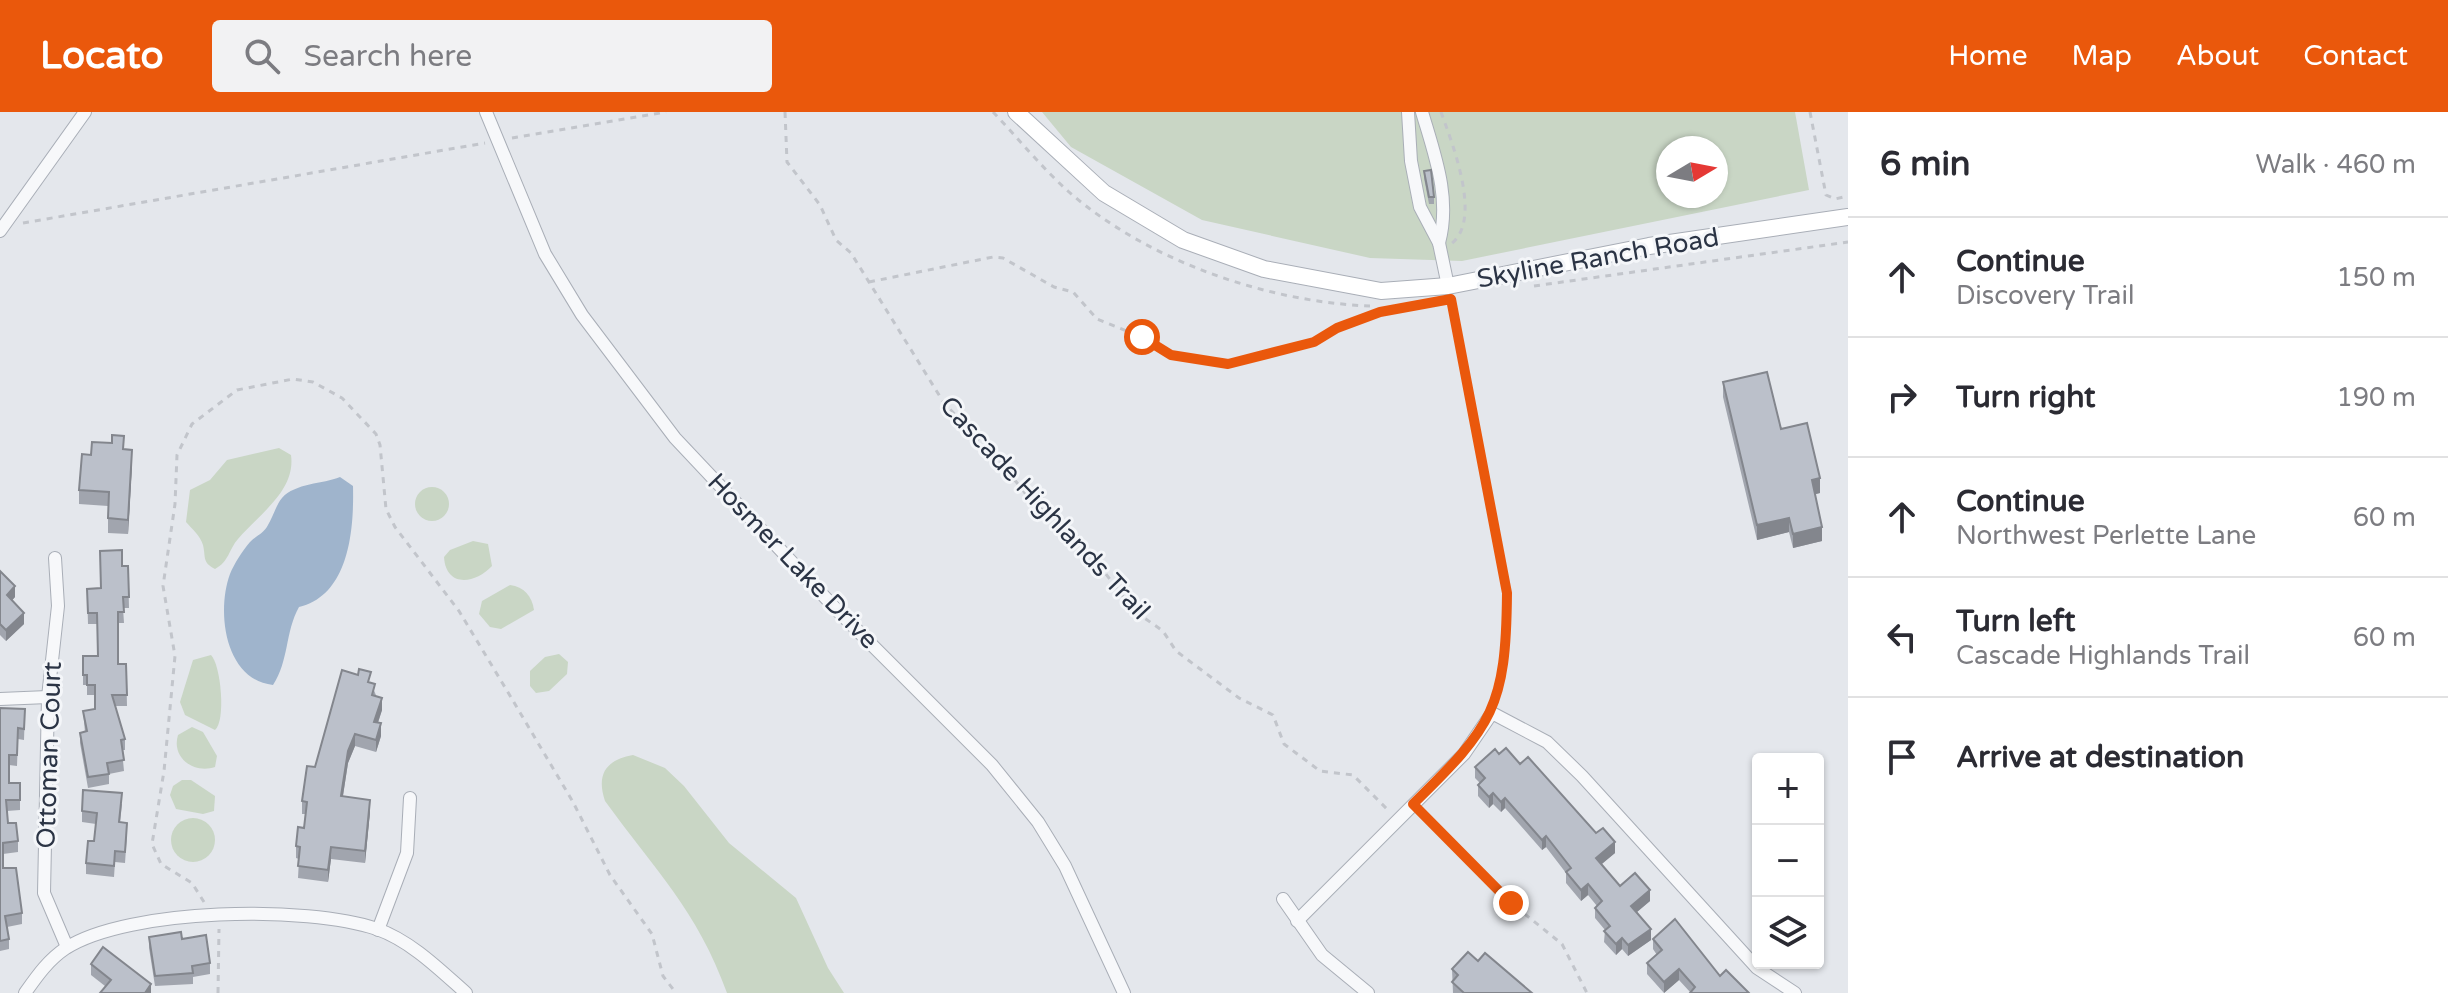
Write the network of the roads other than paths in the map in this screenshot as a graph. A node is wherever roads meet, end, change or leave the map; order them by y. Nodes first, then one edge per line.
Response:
1 (85, 112) edge
2 (486, 112) edge
3 (1016, 112) edge
4 (1408, 112) edge
5 (1422, 112) edge
6 (1848, 217) edge
7 (2, 229) edge
8 (1440, 247) junction
9 (1450, 292) junction
10 (55, 558) dead end
11 (48, 697) junction
12 (0, 699) edge
13 (410, 798) dead end
14 (1283, 899) dead end
15 (1297, 921) junction
16 (378, 930) junction
17 (67, 947) junction
18 (25, 993) edge
19 (466, 993) edge
20 (1124, 993) edge
21 (1368, 993) edge
22 (1795, 993) edge

1 - 7 street
2 - 20 street, Hosmer Lake Drive
3 - 9 street, Skyline Ranch Road
4 - 8 street
5 - 8 street
6 - 9 street, Skyline Ranch Road
8 - 9 street
10 - 11 street, Ottoman Court
11 - 12 street
11 - 17 street, Ottoman Court
13 - 16 street
14 - 15 street
15 - 21 street
15 - 22 street
16 - 17 street
16 - 19 street
17 - 18 street

